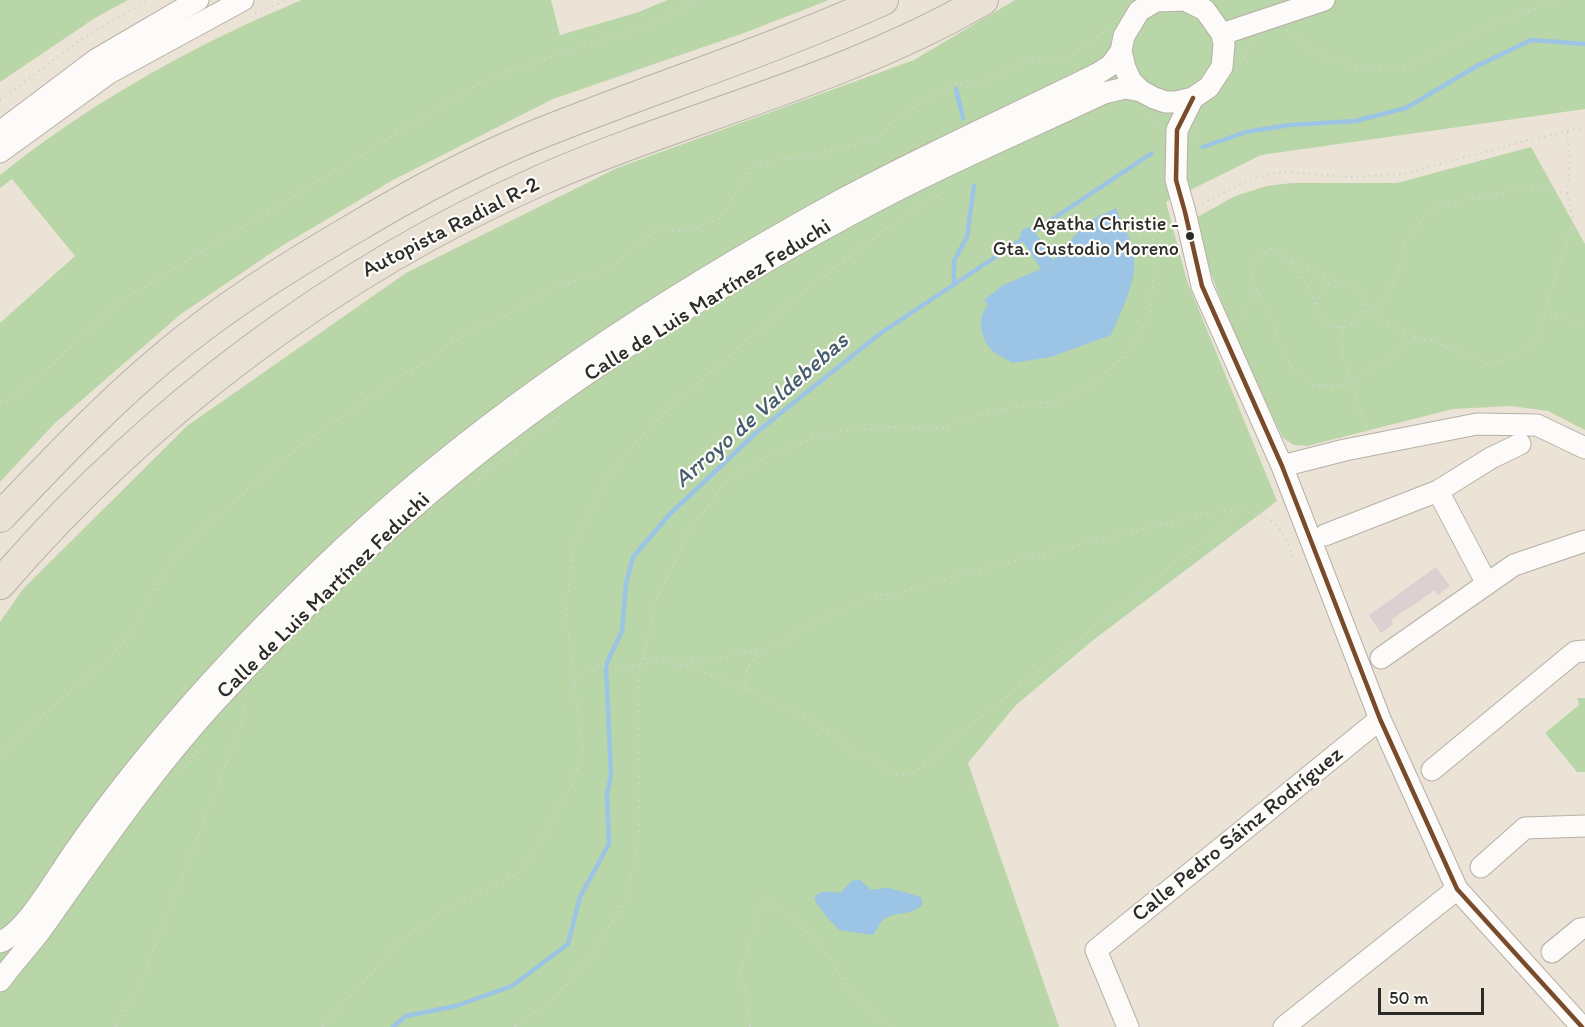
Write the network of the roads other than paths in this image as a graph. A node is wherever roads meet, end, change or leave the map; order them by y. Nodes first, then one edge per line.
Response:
1 (198, 0) edge
2 (883, 0) edge
3 (982, 0) edge
4 (1324, 0) edge
5 (247, 7) edge
6 (1222, 34) junction
7 (1121, 51) junction
8 (1193, 98) junction
9 (1147, 100) junction
10 (1169, 131) junction
11 (0, 132) edge
12 (0, 152) edge
13 (1520, 444) dead end
14 (1585, 448) edge
15 (1282, 466) junction
16 (1438, 491) junction
17 (0, 518) edge
18 (1585, 542) edge
19 (1320, 543) junction
20 (0, 584) edge
21 (1487, 584) junction
22 (1585, 651) edge
23 (1381, 658) dead end
24 (1380, 719) junction
25 (1432, 770) dead end
26 (1585, 826) edge
27 (1481, 867) dead end
28 (1457, 890) junction
29 (1585, 928) edge
30 (0, 942) edge
31 (1552, 952) dead end
32 (0, 981) edge
33 (1128, 1027) edge
34 (1284, 1027) edge
35 (1582, 1027) edge

1 - 11 street
2 - 17 highway, Autopista Radial R-2
3 - 20 highway, Autopista Radial R-2
4 - 6 street
5 - 12 street
6 - 7 street
6 - 8 street
7 - 9 street
7 - 30 street, Calle de Luis Martínez Feduchi
8 - 9 street
8 - 10 street
9 - 10 street
9 - 32 street, Calle de Luis Martínez Feduchi
10 - 15 street
13 - 16 street
14 - 15 street
15 - 19 street
16 - 19 street
16 - 21 street
18 - 21 street
19 - 24 street
21 - 23 street
22 - 25 street
24 - 28 street
24 - 33 street, Calle Pedro Sáinz Rodríguez
26 - 27 street
28 - 34 street
28 - 35 street
29 - 31 street

